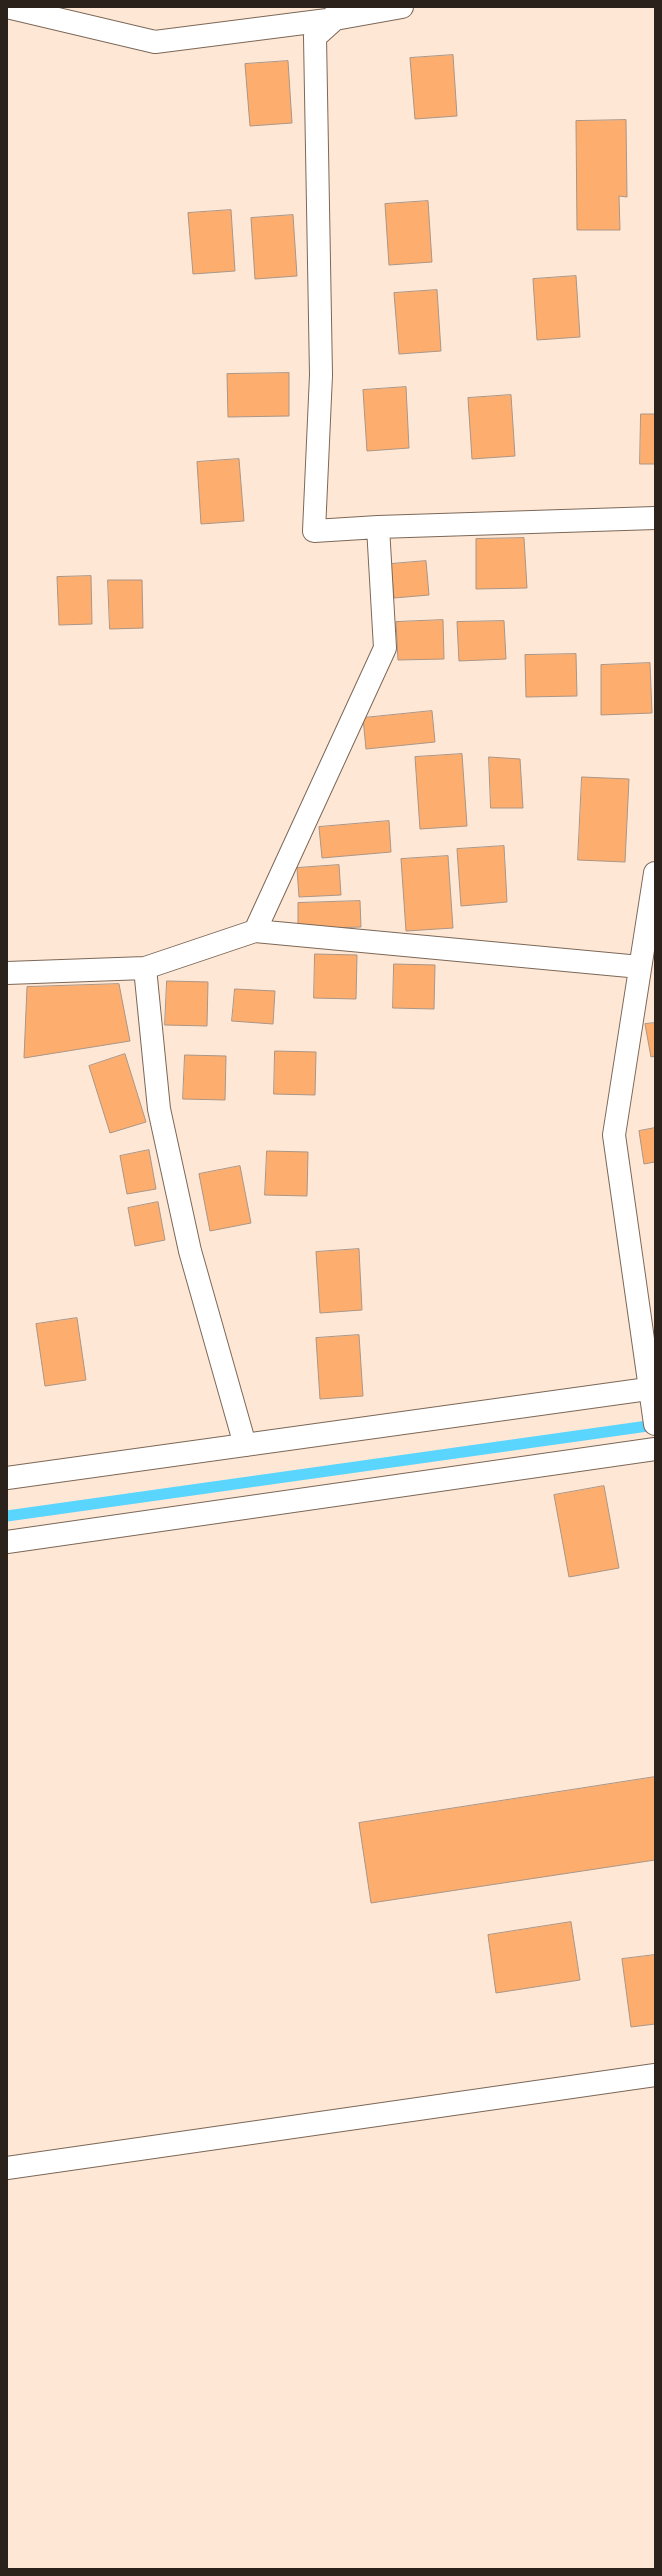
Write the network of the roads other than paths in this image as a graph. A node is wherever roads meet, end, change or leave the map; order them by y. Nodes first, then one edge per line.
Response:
1 (402, 7) edge
2 (7, 8) edge
3 (336, 13) edge
4 (655, 518) edge
5 (378, 527) junction
6 (655, 873) edge
7 (255, 931) junction
8 (640, 967) junction
9 (145, 968) junction
10 (7, 973) edge
11 (653, 1388) edge
12 (654, 1417) edge
13 (244, 1445) junction
14 (655, 1450) edge
15 (7, 1478) edge
16 (7, 1542) edge
17 (655, 2075) edge
18 (7, 2168) edge

1 - 3 street
2 - 3 street
3 - 5 street
4 - 5 street
5 - 7 street
6 - 8 street
7 - 8 street
7 - 9 street
8 - 11 street
9 - 10 street
9 - 13 street
11 - 12 street
11 - 13 street
13 - 15 street
14 - 16 street
17 - 18 street

